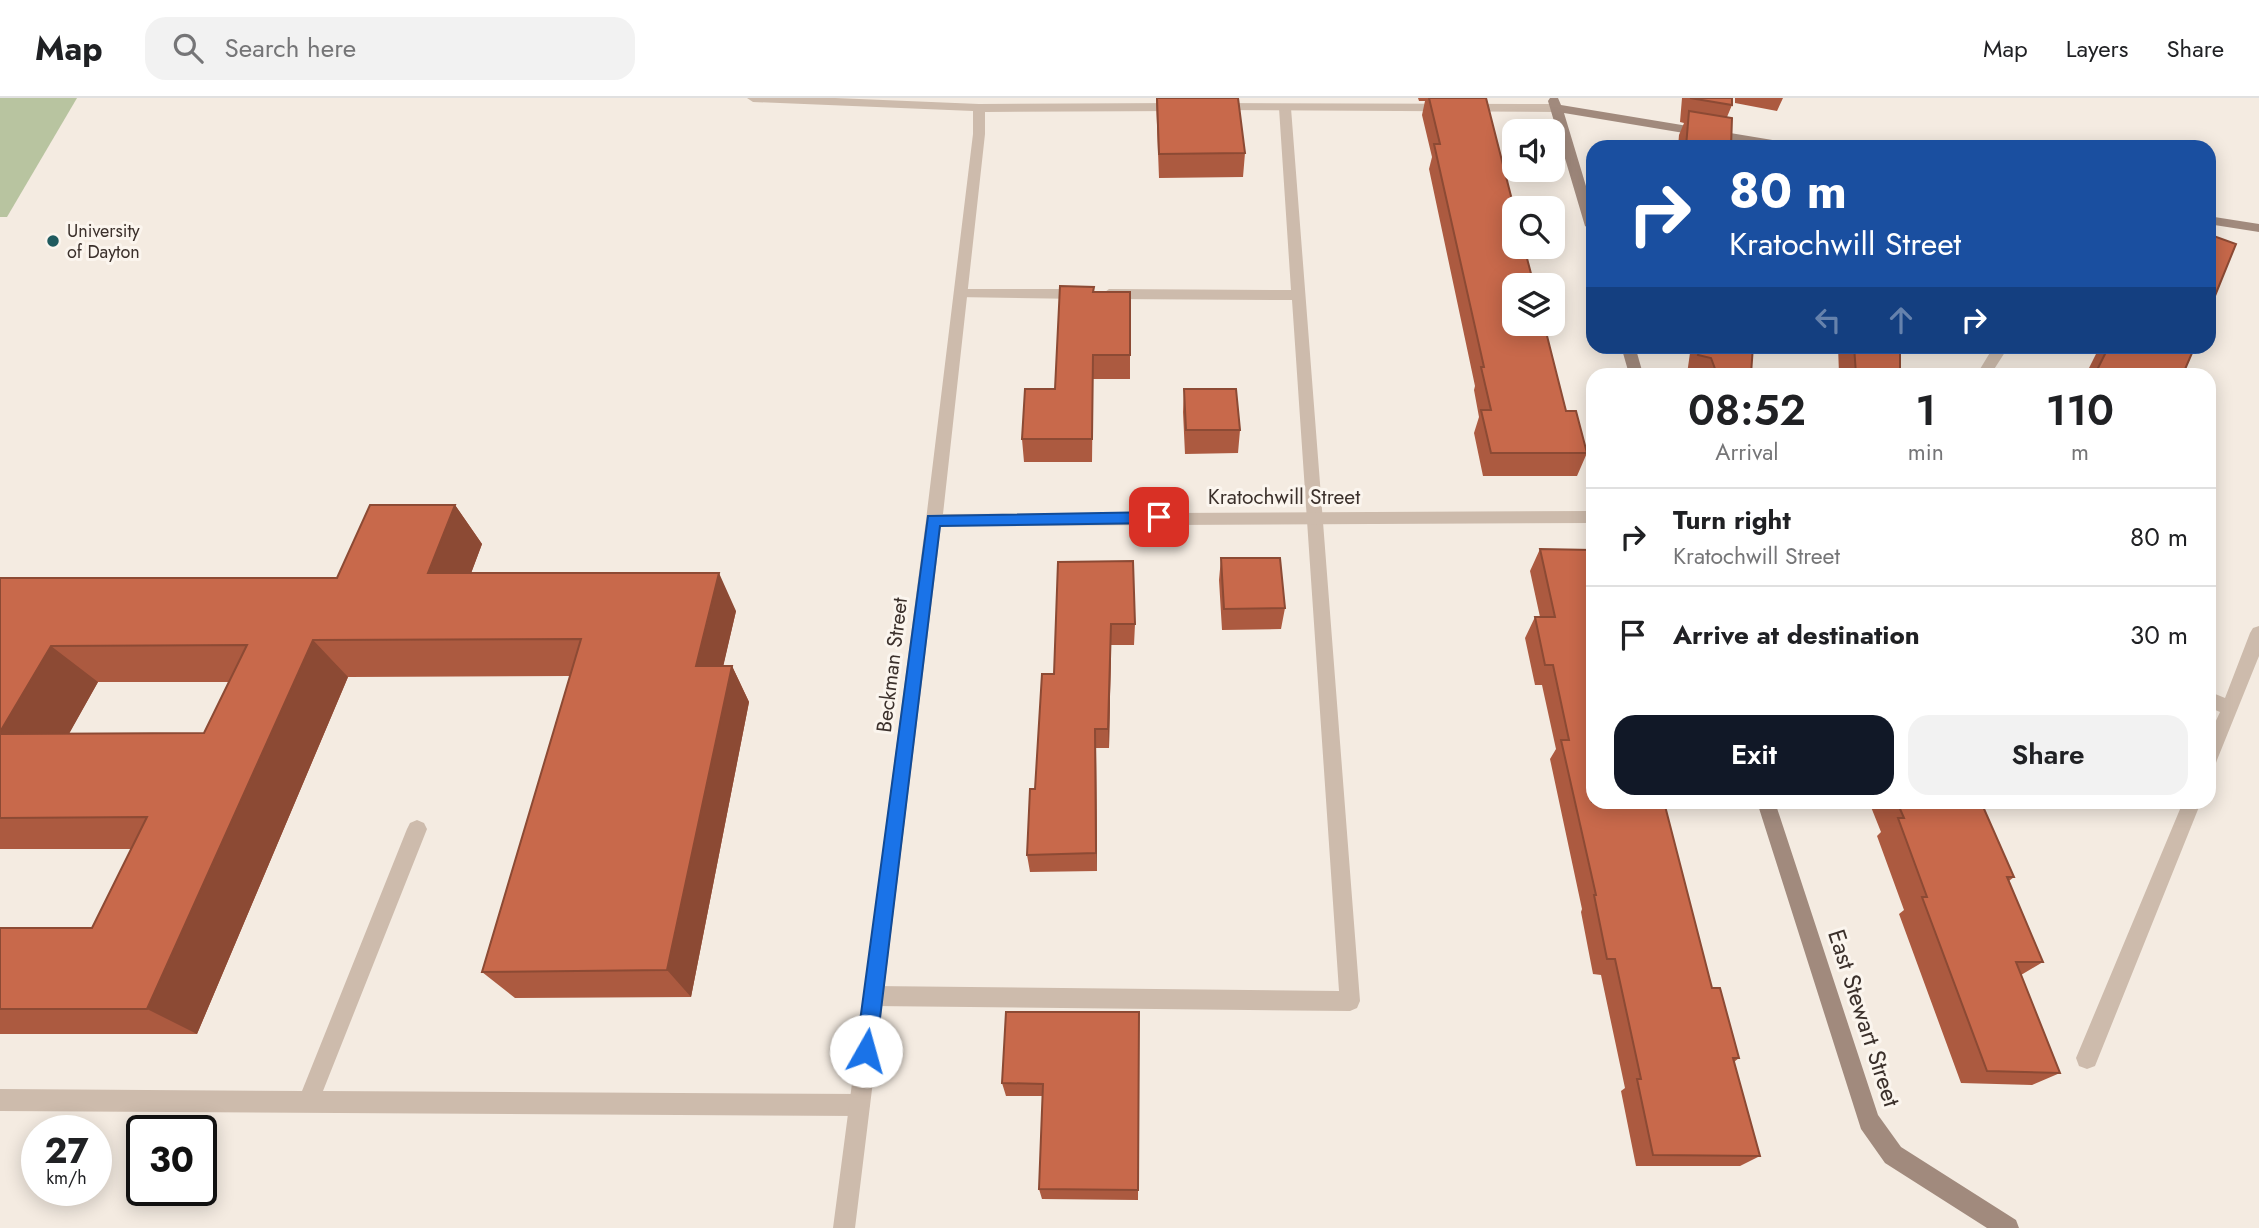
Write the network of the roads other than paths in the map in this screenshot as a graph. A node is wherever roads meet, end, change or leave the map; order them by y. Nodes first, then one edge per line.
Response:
1 (753, 98) edge
2 (880, 101) edge
3 (1094, 102) edge
4 (1328, 102) edge
5 (1555, 103) edge
6 (1189, 107) edge
7 (1203, 107) edge
8 (979, 108) junction
9 (1285, 108) junction
10 (1753, 140) edge
11 (1586, 206) edge
12 (2216, 221) edge
13 (2259, 228) edge
14 (960, 294) junction
15 (1298, 295) junction
16 (1586, 517) edge
17 (1315, 519) junction
18 (934, 520) junction
19 (2259, 633) edge
20 (2216, 702) edge
21 (2230, 709) junction
22 (2216, 741) edge
23 (1768, 809) edge
24 (2189, 809) edge
25 (417, 829) dead end
26 (873, 996) junction
27 (2087, 1058) dead end
28 (0, 1100) edge
29 (309, 1102) junction
30 (859, 1105) junction
31 (844, 1228) edge
32 (2008, 1228) edge

1 - 2 street
2 - 8 street
3 - 6 street
3 - 8 street
4 - 5 street
4 - 9 street
5 - 10 main road
5 - 11 main road
7 - 9 street
8 - 14 street, Beckman Street
9 - 15 street
12 - 13 main road
14 - 15 street
14 - 18 street, Beckman Street
15 - 17 street
16 - 17 street, Kratochwill Street
17 - 18 street, Kratochwill Street
17 - 26 street
18 - 26 street, Beckman Street
19 - 21 street
20 - 21 street
21 - 22 street
23 - 32 main road, East Stewart Street
24 - 27 street
25 - 29 street
26 - 30 street, Beckman Street
28 - 29 street
29 - 30 street
30 - 31 street, Beckman Street

